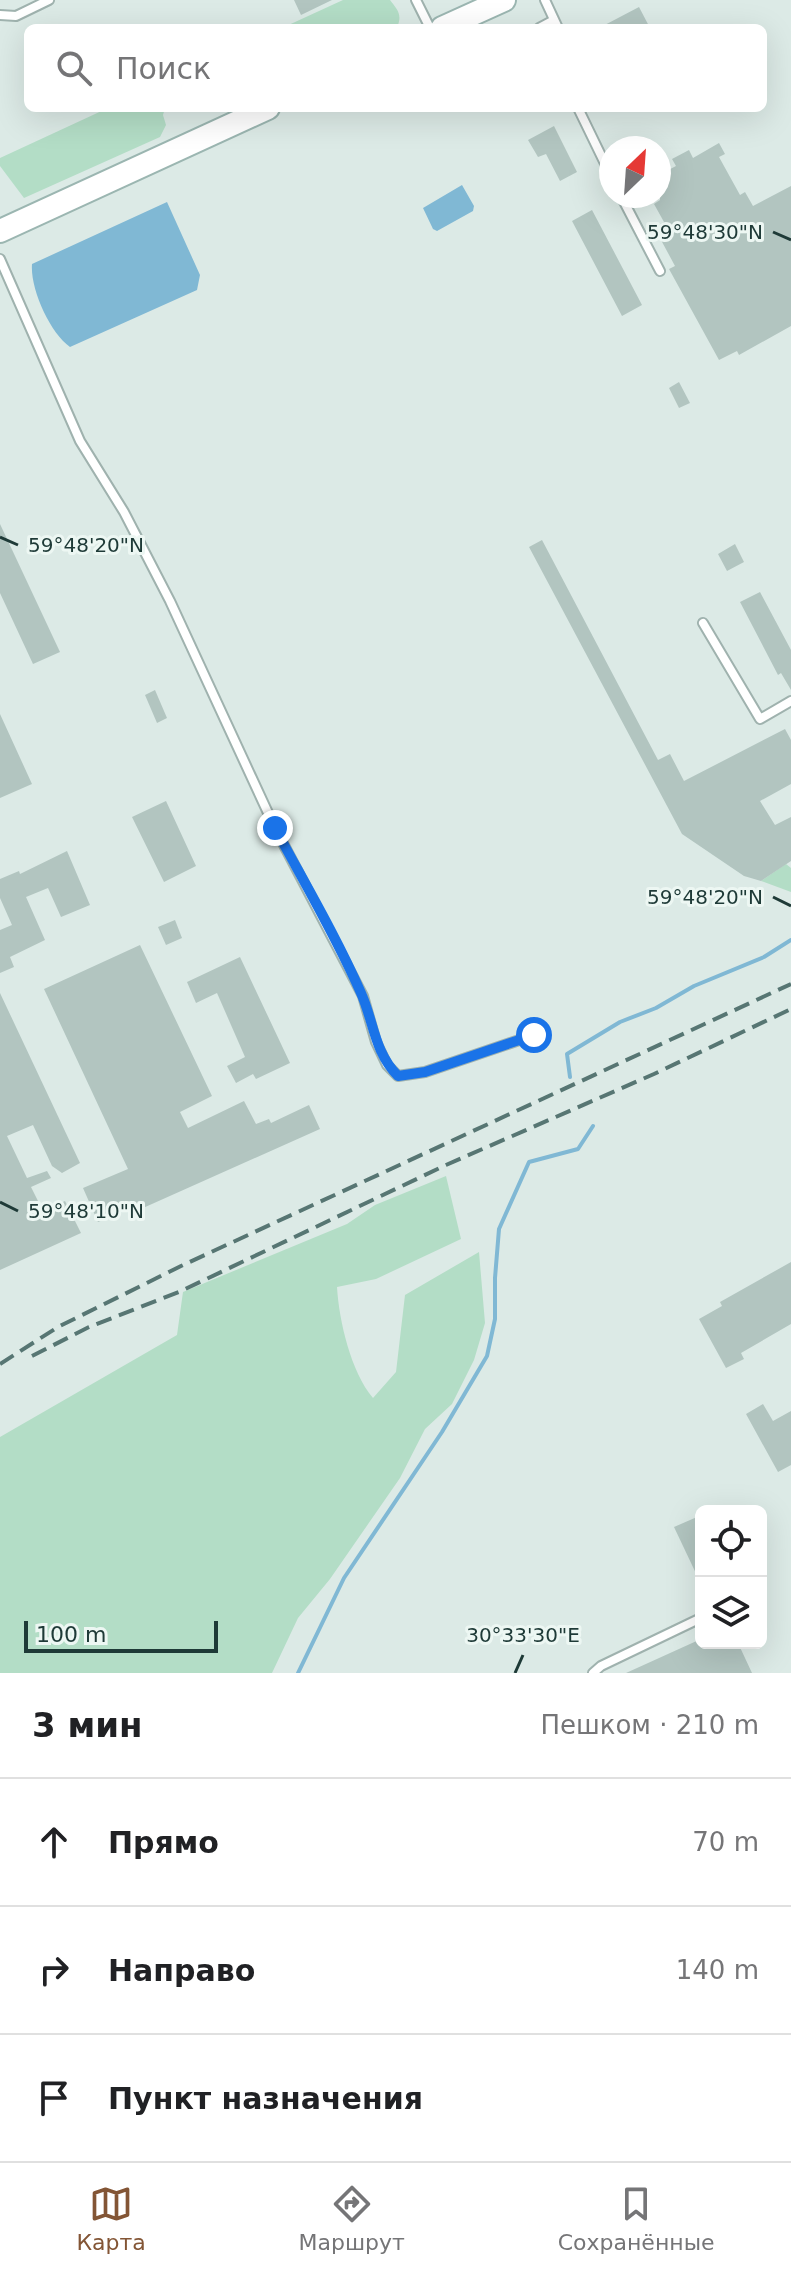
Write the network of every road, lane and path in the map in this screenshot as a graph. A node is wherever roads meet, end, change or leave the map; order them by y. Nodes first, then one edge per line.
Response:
1 (49, 0) edge
2 (416, 0) edge
3 (504, 0) edge
4 (545, 0) edge
5 (0, 15) edge
6 (428, 24) edge
7 (451, 24) edge
8 (556, 24) edge
9 (259, 112) edge
10 (580, 112) edge
11 (599, 151) edge
12 (627, 208) edge
13 (0, 231) edge
14 (0, 259) edge
15 (660, 271) dead end
16 (703, 623) dead end
17 (791, 701) edge
18 (534, 1035) dead end
19 (695, 1621) edge
20 (593, 1673) edge

1 - 5 lane
2 - 6 lane
3 - 7 street
4 - 8 lane
9 - 13 street
10 - 11 lane
12 - 15 lane
14 - 18 lane
16 - 17 lane
19 - 20 lane

